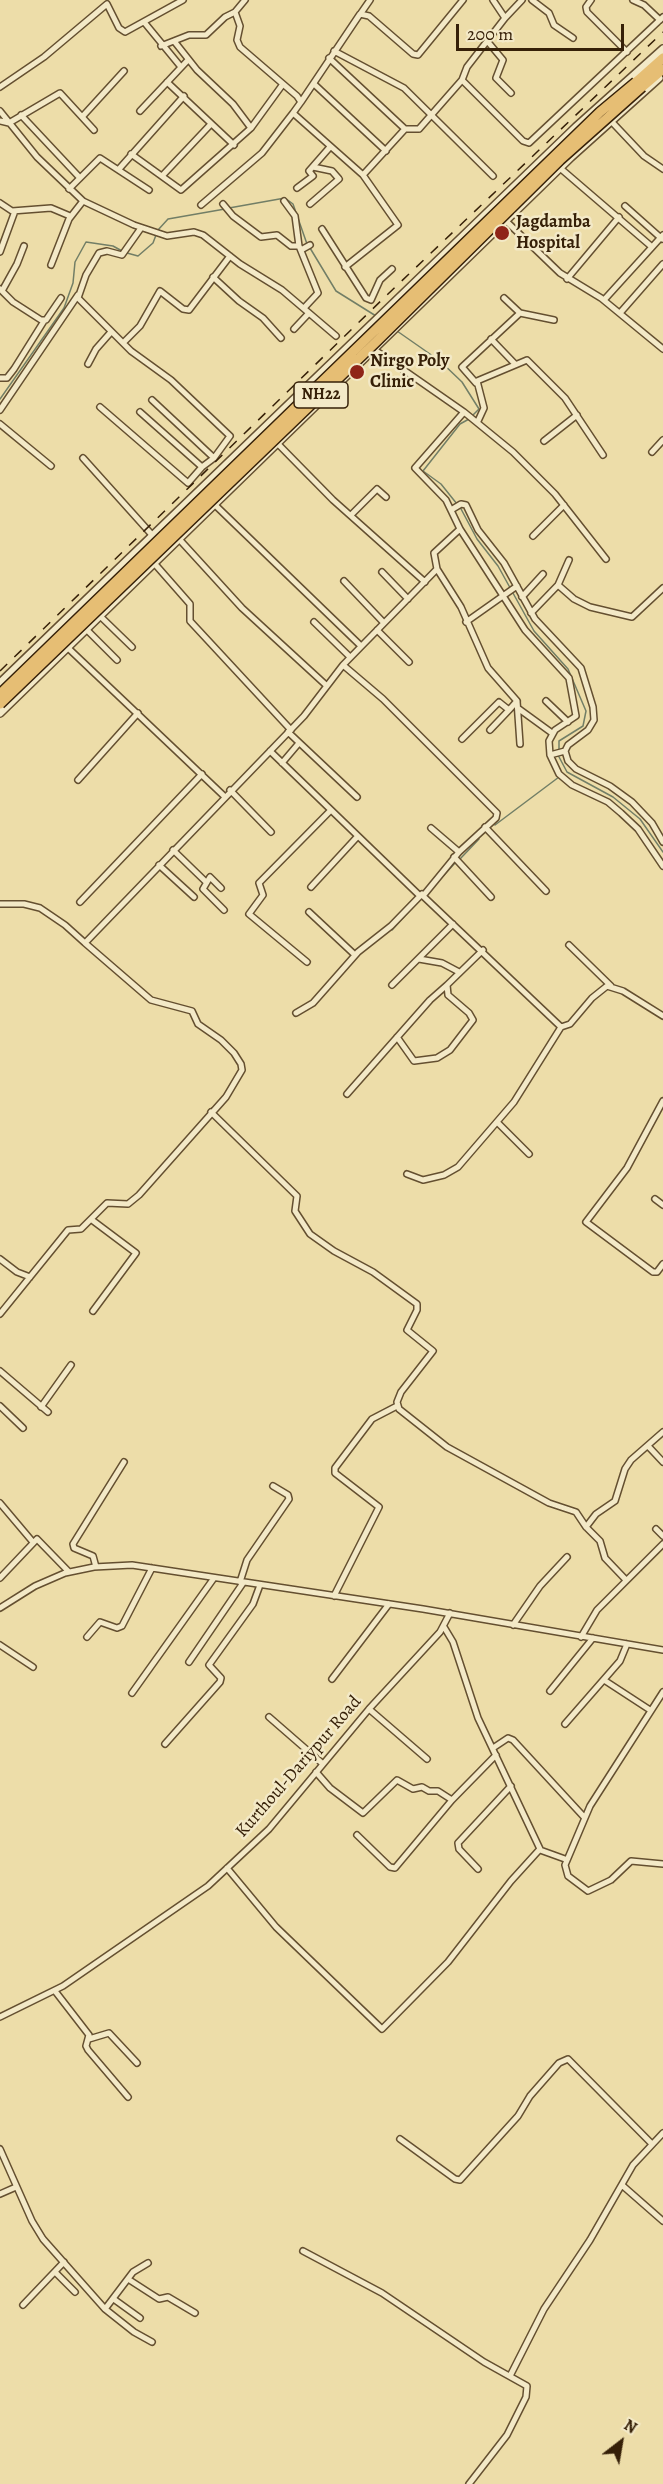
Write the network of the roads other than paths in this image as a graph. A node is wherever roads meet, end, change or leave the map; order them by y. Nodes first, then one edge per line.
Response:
1 (183, 0) edge
2 (245, 0) edge
3 (370, 0) edge
4 (463, 0) edge
5 (493, 0) edge
6 (522, 0) edge
7 (532, 0) edge
8 (591, 0) edge
9 (633, 0) edge
10 (106, 2) edge
11 (235, 12) junction
12 (360, 14) junction
13 (505, 18) junction
14 (662, 19) edge
15 (144, 22) junction
16 (573, 38) dead end
17 (174, 41) junction
18 (488, 42) junction
19 (161, 46) junction
20 (663, 49) edge
21 (334, 51) junction
22 (627, 51) junction
23 (329, 58) junction
24 (663, 58) edge
25 (188, 60) junction
26 (181, 67) junction
27 (663, 69) edge
28 (124, 71) dead end
29 (663, 75) edge
30 (462, 80) junction
31 (167, 82) junction
32 (283, 84) junction
33 (314, 84) junction
34 (0, 87) edge
35 (511, 93) dead end
36 (183, 96) junction
37 (301, 102) junction
38 (0, 111) edge
39 (140, 111) dead end
40 (293, 113) junction
41 (432, 114) junction
42 (21, 115) junction
43 (82, 117) junction
44 (0, 121) edge
45 (611, 121) junction
46 (9, 123) junction
47 (211, 124) junction
48 (251, 128) junction
49 (405, 129) junction
50 (94, 130) dead end
51 (234, 145) junction
52 (330, 147) junction
53 (386, 151) junction
54 (131, 154) junction
55 (313, 167) junction
56 (560, 168) junction
57 (663, 169) edge
58 (119, 170) junction
59 (162, 176) junction
60 (363, 176) junction
61 (494, 176) dead end
62 (80, 178) junction
63 (297, 188) dead end
64 (69, 189) junction
65 (149, 190) dead end
66 (83, 201) junction
67 (284, 201) dead end
68 (0, 203) edge
69 (310, 204) dead end
70 (201, 205) dead end
71 (626, 206) dead end
72 (225, 207) dead end
73 (15, 211) junction
74 (70, 216) junction
75 (619, 217) junction
76 (506, 221) junction
77 (141, 228) junction
78 (322, 229) dead end
79 (662, 238) edge
80 (24, 246) dead end
81 (303, 247) junction
82 (652, 247) junction
83 (0, 252) edge
84 (230, 256) junction
85 (663, 264) edge
86 (51, 265) dead end
87 (345, 267) junction
88 (392, 269) dead end
89 (213, 277) junction
90 (567, 279) junction
91 (1, 290) edge
92 (78, 295) junction
93 (61, 298) dead end
94 (504, 298) dead end
95 (603, 300) junction
96 (306, 311) junction
97 (520, 313) junction
98 (620, 313) junction
99 (554, 320) dead end
100 (44, 321) junction
101 (294, 329) dead end
102 (111, 332) junction
103 (336, 336) dead end
104 (281, 338) dead end
105 (491, 339) junction
106 (123, 343) junction
107 (353, 345) junction
108 (663, 349) edge
109 (375, 350) junction
110 (367, 358) junction
111 (88, 364) dead end
112 (515, 364) junction
113 (0, 378) edge
114 (476, 383) junction
115 (152, 400) dead end
116 (100, 407) dead end
117 (0, 410) edge
118 (140, 412) dead end
119 (466, 413) junction
120 (577, 415) junction
121 (477, 420) junction
122 (0, 424) edge
123 (663, 440) edge
124 (544, 441) dead end
125 (278, 444) junction
126 (652, 452) dead end
127 (603, 455) dead end
128 (83, 458) dead end
129 (214, 458) junction
130 (198, 464) junction
131 (51, 466) dead end
132 (201, 491) junction
133 (386, 497) dead end
134 (214, 505) junction
135 (564, 505) junction
136 (455, 507) junction
137 (351, 515) junction
138 (460, 529) junction
139 (153, 536) junction
140 (533, 536) dead end
141 (179, 539) junction
142 (606, 559) dead end
143 (569, 560) dead end
144 (154, 563) junction
145 (437, 569) junction
146 (382, 572) dead end
147 (543, 574) dead end
148 (344, 581) dead end
149 (425, 582) junction
150 (558, 585) junction
151 (516, 586) junction
152 (663, 588) edge
153 (502, 595) junction
154 (522, 597) junction
155 (408, 598) junction
156 (531, 613) junction
157 (72, 615) junction
158 (100, 616) junction
159 (314, 622) dead end
160 (466, 622) junction
161 (384, 623) junction
162 (86, 629) junction
163 (377, 630) junction
164 (361, 646) junction
165 (67, 647) junction
166 (132, 647) dead end
167 (350, 657) junction
168 (117, 660) dead end
169 (409, 662) dead end
170 (343, 665) junction
171 (0, 684) edge
172 (327, 686) junction
173 (0, 694) edge
174 (517, 701) junction
175 (546, 701) dead end
176 (0, 704) edge
177 (509, 710) junction
178 (519, 710) junction
179 (0, 713) edge
180 (138, 713) junction
181 (568, 722) junction
182 (490, 730) dead end
183 (290, 731) junction
184 (552, 733) junction
185 (462, 740) dead end
186 (299, 743) junction
187 (520, 744) dead end
188 (270, 751) junction
189 (564, 752) junction
190 (551, 755) junction
191 (282, 763) junction
192 (202, 774) junction
193 (78, 780) dead end
194 (230, 790) junction
195 (224, 796) junction
196 (357, 797) dead end
197 (331, 810) junction
198 (485, 827) junction
199 (431, 828) dead end
200 (271, 831) dead end
201 (358, 836) junction
202 (663, 842) edge
203 (173, 850) junction
204 (459, 852) junction
205 (454, 857) junction
206 (662, 862) edge
207 (159, 865) junction
208 (206, 882) junction
209 (310, 887) dead end
210 (221, 888) dead end
211 (546, 891) dead end
212 (422, 895) junction
213 (194, 897) dead end
214 (491, 897) dead end
215 (80, 902) dead end
216 (0, 904) edge
217 (224, 910) dead end
218 (309, 912) dead end
219 (453, 924) junction
220 (85, 943) junction
221 (569, 945) dead end
222 (483, 950) junction
223 (355, 955) junction
224 (419, 959) junction
225 (307, 962) dead end
226 (459, 972) junction
227 (392, 985) dead end
228 (447, 985) junction
229 (611, 986) junction
230 (296, 1013) dead end
231 (663, 1016) edge
232 (561, 1027) junction
233 (397, 1037) junction
234 (347, 1094) dead end
235 (663, 1101) edge
236 (211, 1112) junction
237 (498, 1123) junction
238 (529, 1154) dead end
239 (407, 1174) dead end
240 (655, 1199) dead end
241 (663, 1205) edge
242 (92, 1220) junction
243 (0, 1259) edge
244 (663, 1264) edge
245 (30, 1277) junction
246 (93, 1311) dead end
247 (0, 1314) edge
248 (71, 1365) dead end
249 (0, 1371) edge
250 (397, 1406) junction
251 (0, 1407) edge
252 (41, 1407) junction
253 (48, 1412) dead end
254 (23, 1428) dead end
255 (663, 1432) edge
256 (648, 1446) junction
257 (124, 1462) dead end
258 (663, 1462) edge
259 (273, 1486) dead end
260 (0, 1503) edge
261 (586, 1527) junction
262 (656, 1529) dead end
263 (663, 1536) edge
264 (32, 1541) junction
265 (663, 1544) edge
266 (567, 1557) dead end
267 (96, 1567) junction
268 (152, 1568) junction
269 (69, 1572) junction
270 (0, 1578) edge
271 (214, 1578) junction
272 (626, 1580) junction
273 (241, 1582) junction
274 (260, 1585) junction
275 (334, 1596) junction
276 (389, 1604) junction
277 (0, 1608) edge
278 (450, 1613) junction
279 (513, 1625) junction
280 (444, 1627) junction
281 (87, 1637) dead end
282 (581, 1637) junction
283 (593, 1638) junction
284 (627, 1644) junction
285 (1, 1648) edge
286 (663, 1650) edge
287 (189, 1662) dead end
288 (33, 1667) dead end
289 (332, 1679) dead end
290 (604, 1680) junction
291 (550, 1691) dead end
292 (663, 1692) edge
293 (132, 1693) dead end
294 (369, 1709) junction
295 (650, 1710) junction
296 (269, 1717) dead end
297 (565, 1724) dead end
298 (165, 1744) dead end
299 (493, 1748) junction
300 (496, 1755) junction
301 (427, 1759) dead end
302 (323, 1764) junction
303 (316, 1772) junction
304 (511, 1786) junction
305 (452, 1800) junction
306 (584, 1817) junction
307 (357, 1835) dead end
308 (540, 1850) junction
309 (565, 1859) junction
310 (663, 1864) edge
311 (227, 1868) junction
312 (478, 1869) dead end
313 (55, 1991) junction
314 (0, 2017) edge
315 (89, 2039) junction
316 (137, 2064) dead end
317 (128, 2097) dead end
318 (663, 2133) edge
319 (400, 2139) dead end
320 (651, 2143) junction
321 (0, 2149) edge
322 (622, 2186) junction
323 (16, 2187) junction
324 (0, 2194) edge
325 (663, 2221) edge
326 (303, 2251) dead end
327 (64, 2262) junction
328 (147, 2263) dead end
329 (55, 2272) junction
330 (128, 2279) junction
331 (75, 2292) dead end
332 (115, 2300) junction
333 (23, 2305) dead end
334 (105, 2309) junction
335 (195, 2313) dead end
336 (140, 2318) dead end
337 (152, 2342) dead end
338 (510, 2376) junction
339 (469, 2484) edge

1 - 15 street
2 - 11 street
3 - 12 street
4 - 12 street
5 - 13 street
6 - 13 street
7 - 16 street
8 - 22 street
9 - 14 street
10 - 15 street
10 - 34 street
11 - 17 street
11 - 32 street
12 - 21 street
13 - 18 street
14 - 22 street
15 - 19 street
17 - 19 street
17 - 25 street
18 - 30 street
18 - 35 street
19 - 26 street
20 - 107 street
21 - 23 street
21 - 41 street
22 - 30 street
23 - 33 street
23 - 49 street
24 - 173 highway, NH22, bridge
25 - 26 street
25 - 48 street
26 - 31 street
27 - 176 highway, NH22, bridge
28 - 43 street
29 - 45 street
30 - 41 street
31 - 36 street
31 - 39 street
32 - 37 street
32 - 48 street
33 - 37 street
33 - 53 street
36 - 47 street
36 - 54 street
37 - 40 street
38 - 46 street
40 - 52 street
40 - 70 street
41 - 49 street
41 - 61 street
42 - 43 street
42 - 46 street
42 - 62 street
43 - 50 street
44 - 46 street
45 - 56 street
45 - 57 street
46 - 64 street
47 - 51 street
47 - 59 street
48 - 51 street
49 - 53 street
51 - 59 street
52 - 55 street
52 - 60 street
53 - 60 street
54 - 58 street
54 - 59 street
55 - 63 street
55 - 69 street
56 - 75 street
56 - 76 street
58 - 62 street
58 - 65 street
60 - 87 street
62 - 64 street
64 - 66 street
66 - 74 street
66 - 77 street
67 - 81 street
68 - 73 street
71 - 79 street
72 - 81 street
73 - 74 street
73 - 83 street
74 - 86 street
75 - 82 street
75 - 90 street
76 - 90 street
76 - 109 street
77 - 84 street
77 - 92 street
78 - 87 street
79 - 82 street
80 - 91 street
81 - 96 street
82 - 95 street
84 - 89 street
84 - 96 street
85 - 98 street
87 - 88 street
89 - 104 street
89 - 106 street
90 - 95 street
91 - 100 street
92 - 102 street
92 - 117 street
93 - 100 street
94 - 97 street
95 - 98 street
96 - 101 street
96 - 103 street
97 - 99 street
97 - 105 street
98 - 108 street
100 - 113 street
102 - 106 street
102 - 111 street
105 - 112 street
105 - 114 street
106 - 129 street
107 - 110 street
107 - 132 street
109 - 110 street
109 - 119 street
110 - 125 street
112 - 114 street
112 - 120 street
114 - 121 street
115 - 129 street
116 - 130 street
118 - 130 street
119 - 121 street
119 - 136 street
120 - 124 street
120 - 127 street
121 - 135 street
122 - 131 street
123 - 126 street
125 - 134 street
125 - 137 street
128 - 139 street
129 - 130 street
132 - 134 street
132 - 139 street
133 - 137 street
134 - 141 street
134 - 164 street
135 - 140 street
135 - 142 street
136 - 138 street
136 - 151 street
137 - 149 street
138 - 145 street
138 - 153 street
139 - 157 street
141 - 144 street
141 - 172 street
143 - 150 street
144 - 158 street
144 - 183 street
145 - 149 street
145 - 160 street
146 - 155 street
147 - 154 street
148 - 161 street
149 - 155 street
150 - 152 street
150 - 156 street
151 - 153 street
151 - 154 street
153 - 160 street
153 - 181 street
154 - 156 street
155 - 161 street
156 - 189 street
157 - 162 street
157 - 171 street
158 - 162 street
158 - 166 street
159 - 167 street
160 - 174 street
161 - 163 street
162 - 165 street
162 - 168 street
163 - 164 street
163 - 169 street
164 - 167 street
165 - 179 street
165 - 180 street
167 - 170 street
170 - 172 street
170 - 198 street
172 - 183 street
174 - 177 street
174 - 178 street
175 - 181 street
177 - 182 street
177 - 185 street
178 - 184 street
178 - 187 street
180 - 192 street
180 - 193 street
181 - 184 street
183 - 186 street
183 - 188 street
184 - 190 street
186 - 191 street
186 - 196 street
188 - 191 street
188 - 194 street
189 - 190 street
189 - 202 street
190 - 206 street
191 - 197 street
192 - 195 street
192 - 215 street
194 - 195 street
194 - 200 street
195 - 203 street
197 - 201 street
197 - 225 street
198 - 204 street
198 - 211 street
199 - 204 street
201 - 209 street
201 - 212 street
203 - 207 street
203 - 208 street
204 - 205 street
205 - 212 street
205 - 214 street
207 - 213 street
207 - 220 street
208 - 210 street
208 - 217 street
212 - 219 street
212 - 223 street
216 - 220 street
218 - 223 street
219 - 222 street
219 - 224 street
220 - 236 street
221 - 229 street
222 - 226 street
222 - 232 street
223 - 230 street
224 - 226 street
224 - 227 street
226 - 228 street
228 - 233 street
228 - 233 street
229 - 231 street
229 - 232 street
232 - 237 street
233 - 234 street
235 - 244 street
236 - 242 street
236 - 250 street
237 - 238 street
237 - 239 street
240 - 241 street
242 - 245 street
242 - 246 street
243 - 245 street
245 - 247 street
248 - 252 street
249 - 252 street
250 - 261 street
250 - 275 street
251 - 254 street
252 - 253 street
255 - 256 street
256 - 258 street
256 - 261 street
257 - 267 street
259 - 273 street
260 - 264 street
261 - 272 street
262 - 263 street
264 - 269 street
264 - 270 street
265 - 272 street
266 - 279 street
267 - 268 street
267 - 269 street
268 - 271 street
268 - 281 street
269 - 277 street
271 - 273 street
271 - 293 street
272 - 282 street
273 - 274 street
273 - 287 street
274 - 275 street
274 - 298 street
275 - 276 street
276 - 278 street
276 - 289 street
278 - 279 street
278 - 280 street, Kurthoul-Dariypur Road
279 - 282 street
280 - 294 street, Kurthoul-Dariypur Road
280 - 299 street
282 - 283 street
283 - 284 street
283 - 291 street
284 - 286 street
284 - 290 street
285 - 288 street
290 - 295 street
290 - 297 street
292 - 295 street
294 - 301 street
294 - 302 street, Kurthoul-Dariypur Road
295 - 306 street
296 - 302 street
299 - 300 street
299 - 306 street
300 - 304 street
300 - 305 street
302 - 303 street, Kurthoul-Dariypur Road
303 - 305 street
303 - 311 street, Kurthoul-Dariypur Road
304 - 308 street
304 - 312 street
305 - 307 street
306 - 309 street
308 - 309 street
308 - 311 street
309 - 310 street
311 - 313 street, Kurthoul-Dariypur Road
313 - 314 street, Kurthoul-Dariypur Road
313 - 315 street
315 - 316 street
315 - 317 street
318 - 320 street
319 - 320 street
320 - 322 street
321 - 323 street
322 - 325 street
322 - 338 street
323 - 324 street
323 - 327 street
326 - 338 street
327 - 329 street
327 - 334 street
328 - 330 street
329 - 331 street
329 - 333 street
330 - 332 street
330 - 335 street
332 - 334 street
332 - 336 street
334 - 337 street
338 - 339 street

